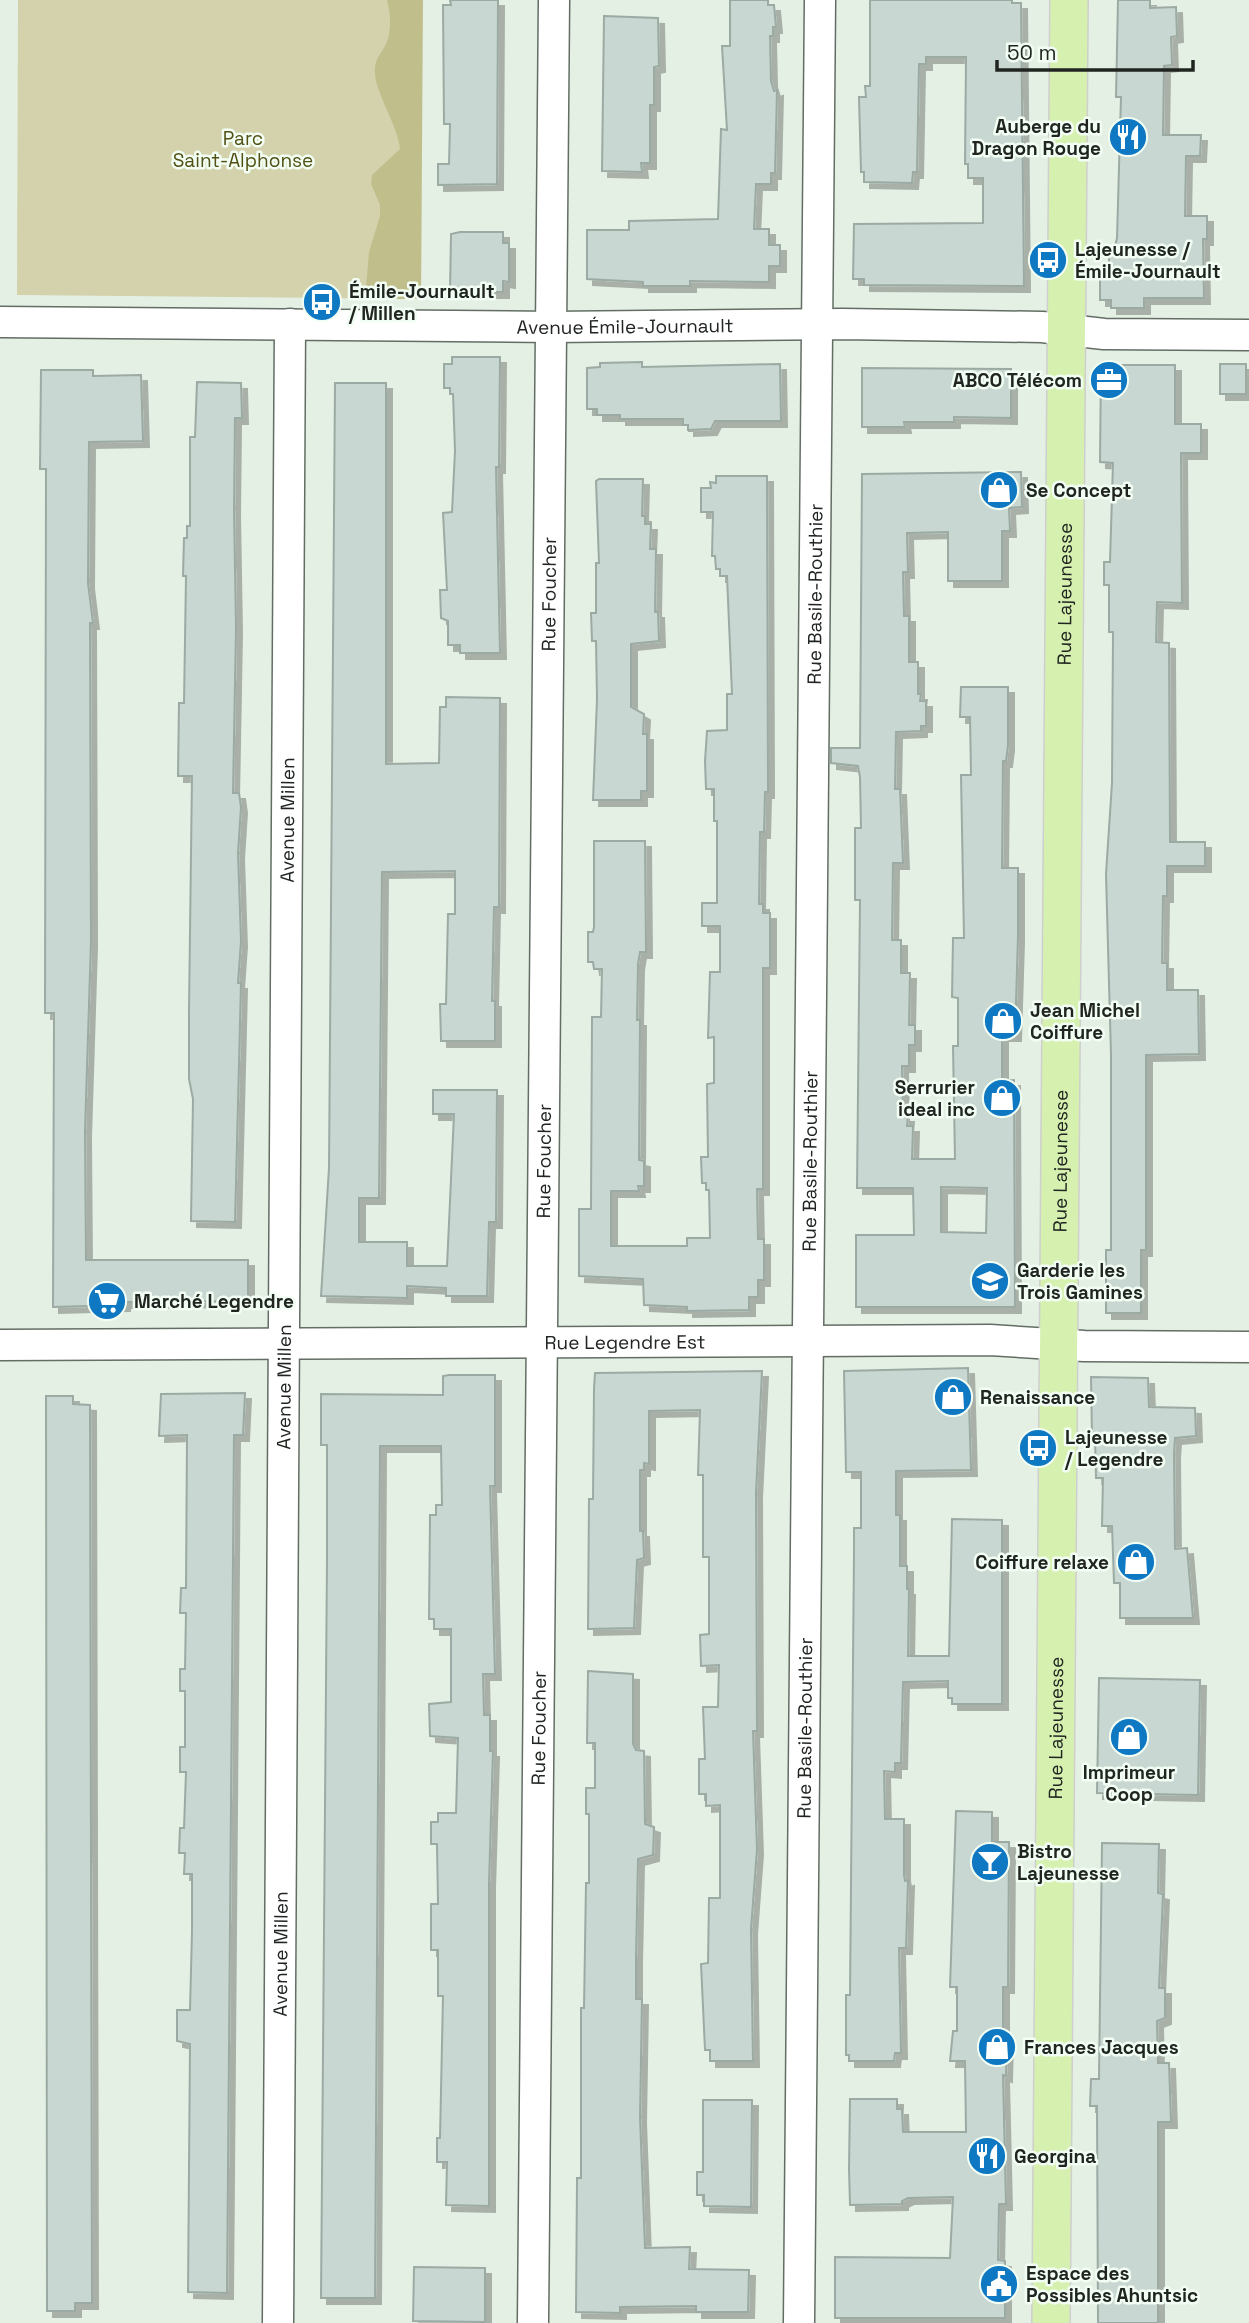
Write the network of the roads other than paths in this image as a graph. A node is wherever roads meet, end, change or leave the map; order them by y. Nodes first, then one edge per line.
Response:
1 (554, 0) edge
2 (820, 0) edge
3 (1069, 0) edge
4 (0, 322) edge
5 (290, 324) junction
6 (819, 324) junction
7 (552, 327) junction
8 (1067, 330) junction
9 (1249, 335) edge
10 (808, 1340) junction
11 (543, 1342) junction
12 (0, 1345) edge
13 (284, 1345) junction
14 (1059, 1345) junction
15 (1249, 1347) edge
16 (278, 2323) edge
17 (533, 2323) edge
18 (799, 2323) edge
19 (1051, 2323) edge

1 - 7 street, Rue Foucher
2 - 6 street, Rue Basile-Routhier
3 - 8 main road, Rue Lajeunesse
4 - 5 street, Avenue Émile-Journault
5 - 7 street, Avenue Émile-Journault
5 - 13 street, Avenue Millen
6 - 7 street, Avenue Émile-Journault
6 - 8 street, Avenue Émile-Journault
6 - 10 street, Rue Basile-Routhier
7 - 11 street, Rue Foucher
8 - 9 street, Avenue Émile-Journault
8 - 14 main road, Rue Lajeunesse
10 - 11 street, Rue Legendre Est
10 - 14 street, Rue Legendre Est
10 - 18 street, Rue Basile-Routhier
11 - 13 street, Rue Legendre Est
11 - 17 street, Rue Foucher
12 - 13 street, Rue Legendre Est
13 - 16 street, Avenue Millen
14 - 15 street, Rue Legendre Est
14 - 19 main road, Rue Lajeunesse

